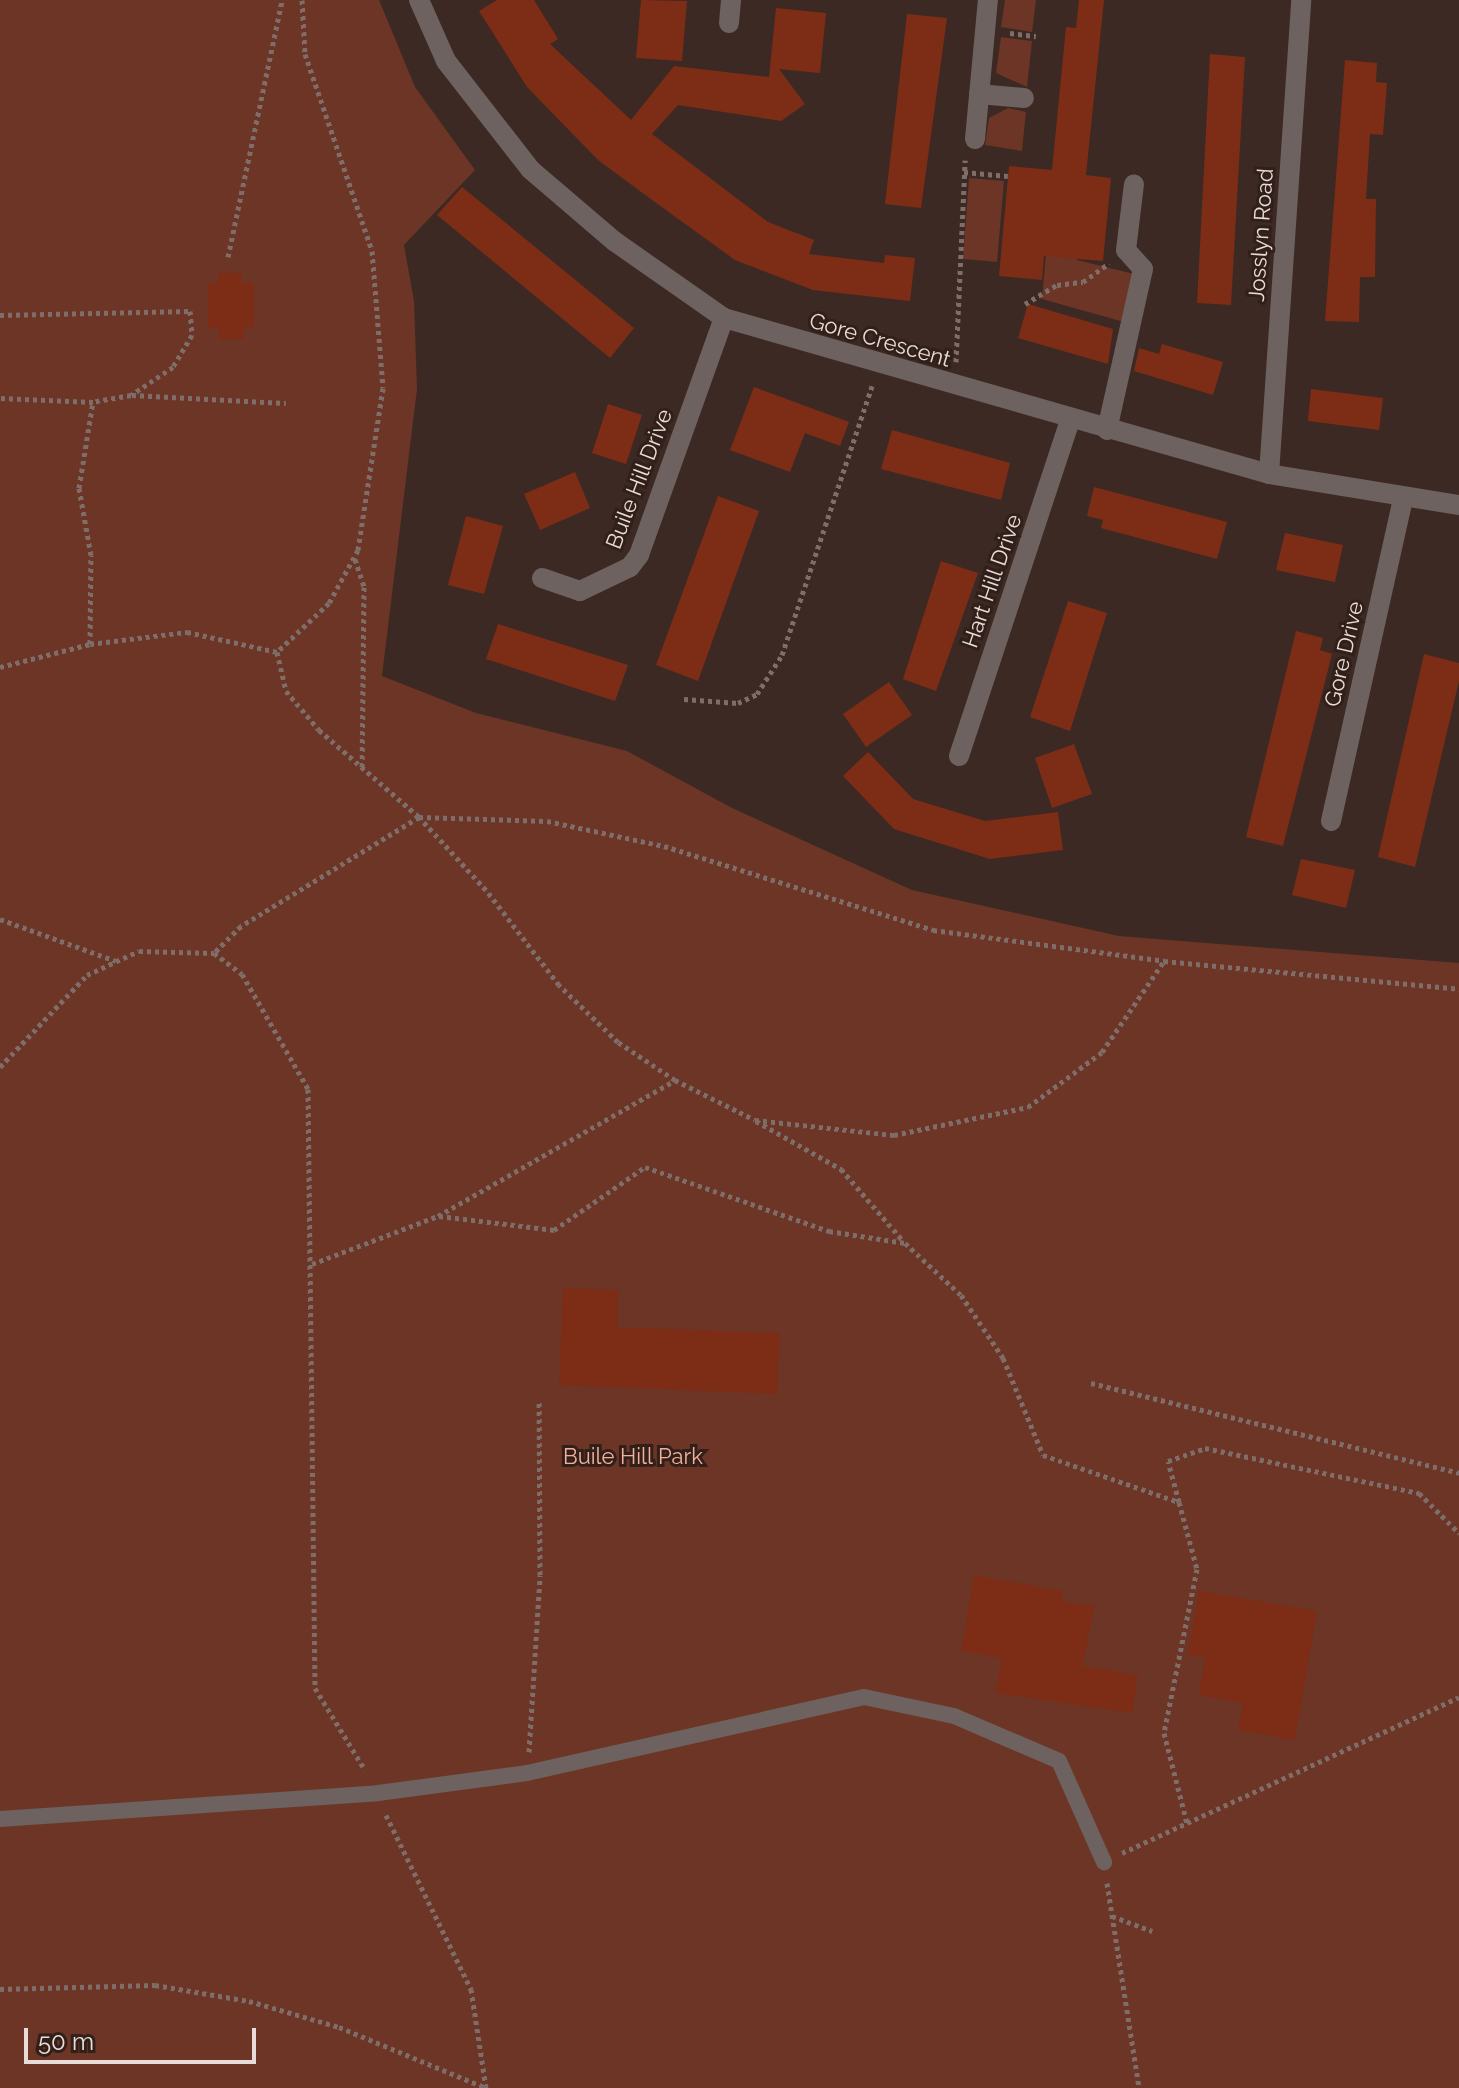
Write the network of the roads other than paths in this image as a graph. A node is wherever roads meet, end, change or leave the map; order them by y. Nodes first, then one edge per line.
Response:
1 (419, 0) edge
2 (731, 0) edge
3 (988, 0) edge
4 (1301, 0) edge
5 (729, 23) dead end
6 (979, 94) junction
7 (1024, 98) dead end
8 (975, 139) road end
9 (1134, 184) dead end
10 (724, 318) junction
11 (1070, 421) junction
12 (1107, 430) junction
13 (1269, 474) junction
14 (1403, 498) junction
15 (1459, 505) edge
16 (542, 578) dead end
17 (959, 756) dead end
18 (1331, 821) dead end
19 (0, 1819) edge
20 (1104, 1862) road end

1 - 10 street, Gore Crescent
2 - 5 street
3 - 6 street
4 - 13 street, Josslyn Road
6 - 7 street
6 - 8 street
9 - 12 street
10 - 11 street, Gore Crescent
10 - 16 street, Buile Hill Drive
11 - 12 street, Gore Crescent
11 - 17 street, Hart Hill Drive
12 - 13 street, Gore Crescent
13 - 14 street, Gore Crescent
14 - 15 street, Gore Crescent
14 - 18 street, Gore Drive
19 - 20 lane

